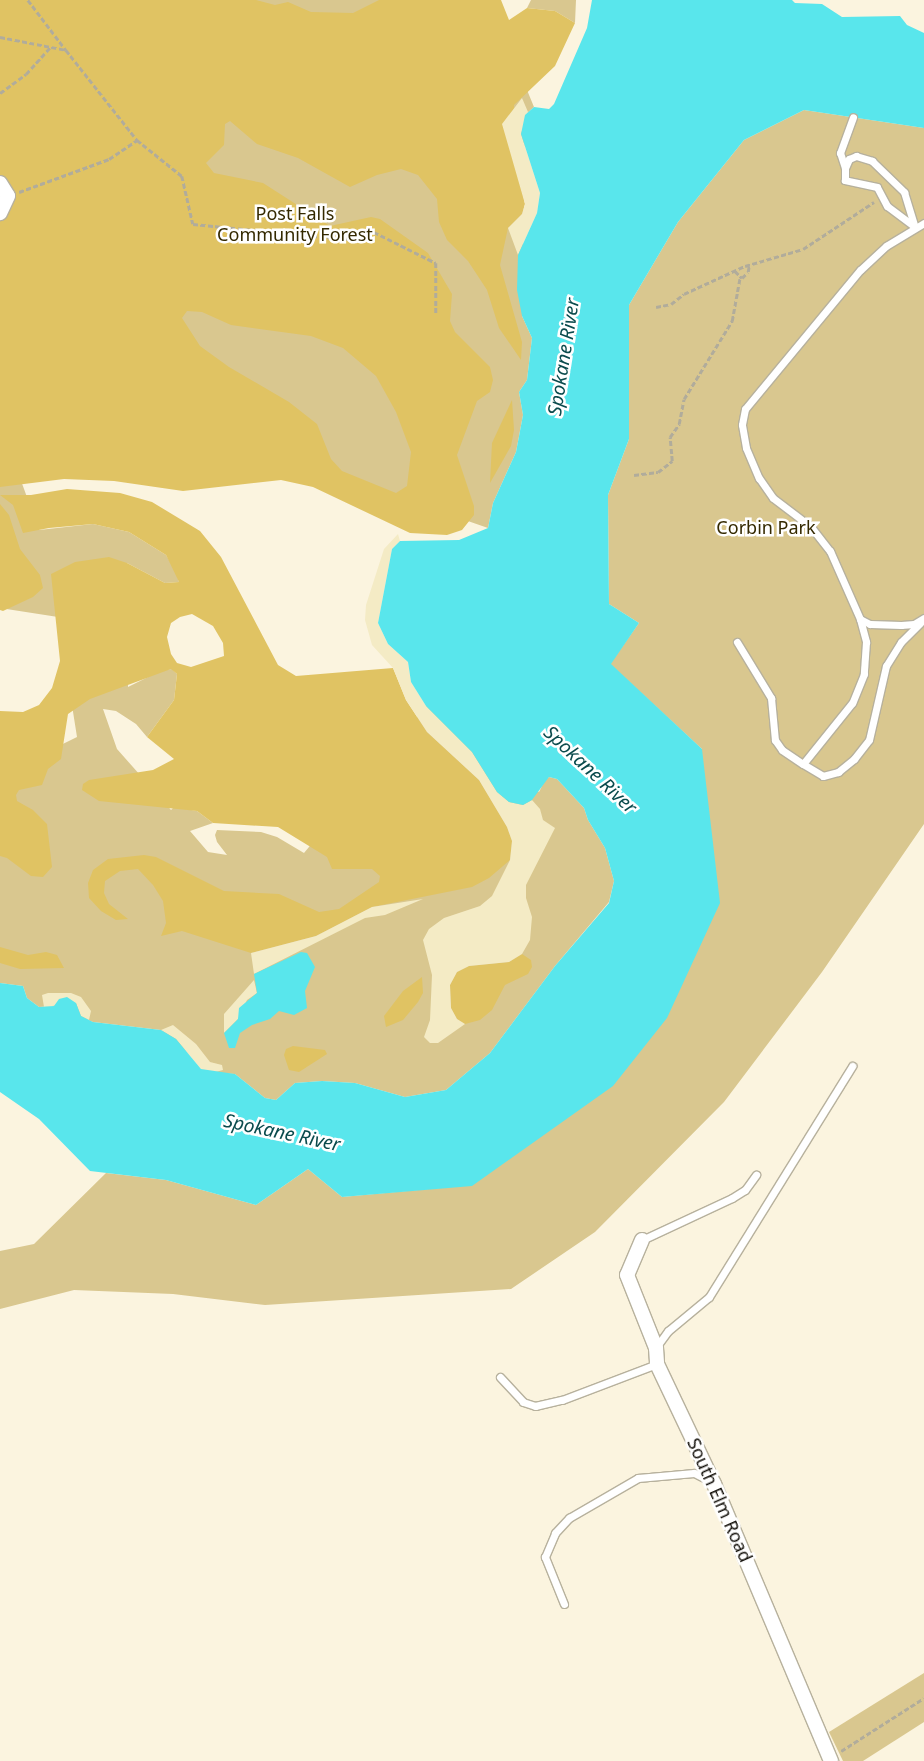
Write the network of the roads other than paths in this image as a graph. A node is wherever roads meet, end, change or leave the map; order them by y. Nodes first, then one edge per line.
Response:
1 (853, 117) dead end
2 (845, 168) junction
3 (891, 181) junction
4 (0, 183) edge
5 (882, 193) junction
6 (0, 213) edge
7 (924, 223) edge
8 (915, 226) junction
9 (860, 619) junction
10 (922, 620) edge
11 (737, 642) dead end
12 (803, 764) junction
13 (852, 1066) dead end
14 (756, 1174) dead end
15 (642, 1240) joint
16 (656, 1348) junction
17 (657, 1364) junction
18 (500, 1377) dead end
19 (714, 1484) junction
20 (564, 1604) dead end
21 (831, 1760) edge

1 - 2 lane
2 - 3 lane
2 - 5 lane
3 - 5 lane
3 - 8 lane
4 - 6 street
5 - 8 lane
7 - 8 lane
8 - 9 lane
9 - 10 lane
9 - 12 lane
10 - 12 lane
11 - 12 lane
13 - 16 lane
14 - 15 lane
15 - 16 street, South Elm Road
16 - 17 street, South Elm Road
17 - 18 lane
17 - 19 street, South Elm Road
19 - 20 lane
19 - 21 street, South Elm Road

